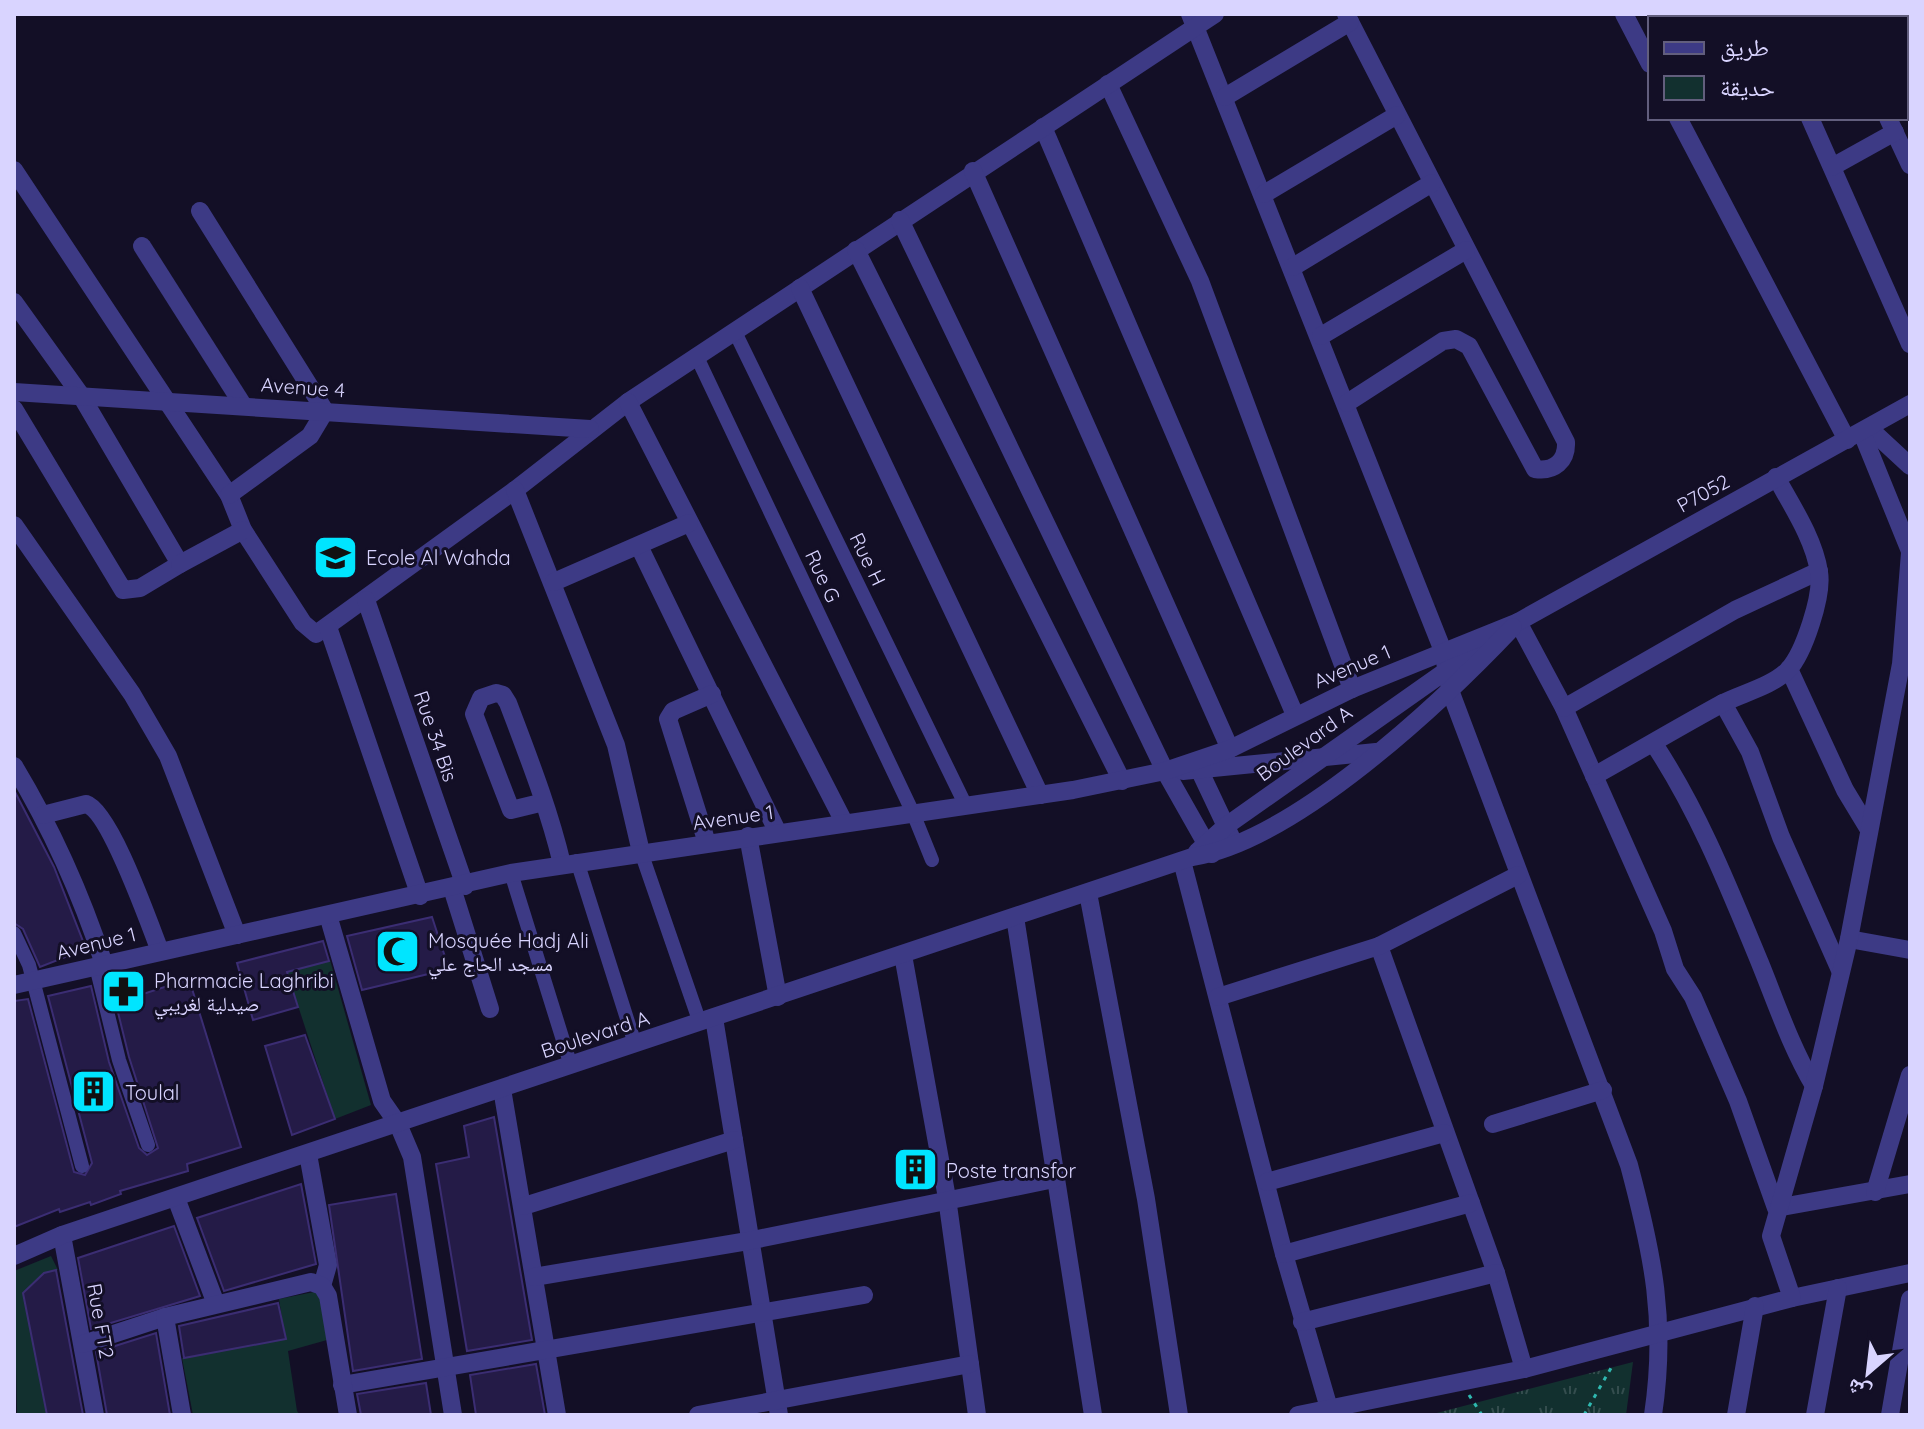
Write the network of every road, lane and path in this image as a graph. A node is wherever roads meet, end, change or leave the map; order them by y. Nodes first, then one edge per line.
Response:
1 (1215, 14) edge
2 (1624, 14) edge
3 (1348, 18) edge
4 (1193, 20) edge
5 (1648, 60) edge
6 (1108, 84) junction
7 (1225, 97) junction
8 (1397, 115) junction
9 (1679, 120) edge
10 (1811, 120) edge
11 (1891, 125) edge
12 (1043, 127) junction
13 (1910, 165) edge
14 (1832, 167) junction
15 (14, 170) edge
16 (973, 171) junction
17 (1432, 183) junction
18 (1264, 194) junction
19 (200, 211) dead end
20 (900, 220) junction
21 (142, 246) dead end
22 (856, 250) junction
23 (1466, 250) junction
24 (1293, 267) junction
25 (800, 288) junction
26 (14, 302) edge
27 (735, 332) junction
28 (1321, 336) junction
29 (1910, 344) edge
30 (696, 355) junction
31 (14, 392) edge
32 (80, 394) junction
33 (166, 400) junction
34 (628, 402) junction
35 (1347, 403) junction
36 (1910, 404) edge
37 (243, 405) junction
38 (14, 409) edge
39 (325, 411) junction
40 (590, 429) junction
41 (1859, 434) junction
42 (1910, 466) edge
43 (1776, 477) junction
44 (515, 490) junction
45 (229, 495) junction
46 (689, 523) junction
47 (14, 525) edge
48 (243, 530) junction
49 (639, 546) junction
50 (1910, 552) edge
51 (180, 564) junction
52 (1819, 571) junction
53 (554, 582) junction
54 (366, 600) junction
55 (1518, 622) junction
56 (328, 627) junction
57 (1444, 660) junction
58 (1789, 669) junction
59 (1352, 689) junction
60 (1451, 693) junction
61 (712, 694) junction
62 (1723, 703) junction
63 (1564, 708) junction
64 (1295, 715) junction
65 (1654, 744) junction
66 (1230, 749) junction
67 (1376, 752) junction
68 (1324, 756) junction
69 (14, 766) edge
70 (1199, 766) junction
71 (1165, 771) junction
72 (1594, 776) junction
73 (1122, 781) junction
74 (1040, 795) junction
75 (544, 802) junction
76 (965, 804) junction
77 (913, 813) junction
78 (43, 815) junction
79 (844, 822) junction
80 (1226, 826) junction
81 (1868, 828) junction
82 (778, 833) junction
83 (748, 836) junction
84 (707, 843) junction
85 (1236, 847) junction
86 (641, 852) junction
87 (1198, 854) junction
88 (932, 860) dead end
89 (569, 863) junction
90 (511, 873) junction
91 (1518, 875) junction
92 (459, 887) junction
93 (1088, 893) junction
94 (420, 896) junction
95 (328, 915) junction
96 (1015, 917) junction
97 (14, 933) edge
98 (237, 935) junction
99 (1849, 939) junction
100 (1379, 946) junction
101 (1910, 950) edge
102 (160, 951) junction
103 (903, 955) junction
104 (100, 965) junction
105 (1840, 970) junction
106 (34, 981) junction
107 (14, 985) edge
108 (778, 997) junction
109 (1218, 997) junction
110 (490, 1009) dead end
111 (707, 1020) junction
112 (635, 1044) junction
113 (571, 1066) junction
114 (1910, 1075) edge
115 (1814, 1086) junction
116 (502, 1089) junction
117 (1603, 1090) junction
118 (398, 1124) junction
119 (1493, 1124) dead end
120 (1444, 1133) junction
121 (734, 1140) junction
122 (148, 1145) dead end
123 (308, 1154) junction
124 (82, 1166) dead end
125 (1054, 1179) junction
126 (1267, 1182) junction
127 (1910, 1184) edge
128 (1875, 1192) junction
129 (176, 1198) junction
130 (947, 1198) junction
131 (1471, 1203) junction
132 (524, 1206) junction
133 (1776, 1208) junction
134 (62, 1235) junction
135 (748, 1241) junction
136 (1284, 1254) junction
137 (14, 1256) edge
138 (1496, 1273) junction
139 (1910, 1273) edge
140 (534, 1277) junction
141 (322, 1286) junction
142 (1838, 1288) junction
143 (864, 1295) dead end
144 (1792, 1298) junction
145 (1910, 1299) edge
146 (216, 1304) junction
147 (1755, 1306) junction
148 (761, 1313) junction
149 (165, 1317) junction
150 (1302, 1322) junction
151 (1661, 1332) junction
152 (83, 1344) junction
153 (545, 1350) junction
154 (970, 1364) junction
155 (445, 1367) junction
156 (1611, 1368) dead end
157 (1524, 1369) junction
158 (1466, 1382) junction
159 (342, 1385) junction
160 (778, 1408) edge
161 (1330, 1412) edge
162 (95, 1415) edge
163 (182, 1415) edge
164 (348, 1415) edge
165 (453, 1415) edge
166 (557, 1415) edge
167 (698, 1415) edge
168 (977, 1415) edge
169 (1093, 1415) edge
170 (1179, 1415) edge
171 (1298, 1415) edge
172 (1482, 1415) edge
173 (1584, 1415) edge
174 (1653, 1415) edge
175 (1736, 1415) edge
176 (1815, 1415) edge
177 (1890, 1415) edge

1 - 4 street
2 - 5 street
3 - 7 street
3 - 8 street
4 - 6 street
4 - 7 street
6 - 12 street
6 - 59 street
7 - 18 street
8 - 17 street
8 - 18 street
9 - 41 street
10 - 14 street
11 - 13 street
11 - 14 street
12 - 16 street
12 - 64 street
14 - 29 street
15 - 33 street
16 - 20 street
16 - 66 street
17 - 23 street
17 - 24 street
18 - 24 street
19 - 39 street
20 - 22 street
20 - 71 street
21 - 37 street
22 - 25 street
22 - 73 street
23 - 28 street
23 - 35 street
24 - 28 street
25 - 27 street
25 - 74 street
26 - 32 street
27 - 30 street
27 - 76 street, Rue H
28 - 35 street
30 - 34 street
30 - 77 street, Rue G
31 - 32 street, Avenue 4
32 - 33 street, Avenue 4
32 - 51 street
33 - 37 street, Avenue 4
33 - 45 street
34 - 40 street
34 - 46 street
35 - 57 street
36 - 41 street, P7052
37 - 39 street, Avenue 4
38 - 51 street
39 - 40 street, Avenue 4
39 - 45 street
40 - 44 street
41 - 42 street
41 - 43 street, P7052
41 - 50 street
43 - 52 street
43 - 55 street, P7052
44 - 53 street
44 - 54 street
45 - 48 street
46 - 49 street
46 - 79 street
47 - 98 street
48 - 51 street
48 - 56 street
49 - 53 street
49 - 61 street
50 - 81 street
52 - 58 street
52 - 63 street
53 - 86 street
54 - 56 street
54 - 92 street, Rue 34 Bis
55 - 57 street, P7052
55 - 60 street, P7052
55 - 63 street
56 - 94 street
57 - 59 street, Avenue 1
57 - 60 street
57 - 68 street, Boulevard A
58 - 62 street
58 - 81 street
59 - 64 street, Avenue 1
60 - 67 street, Boulevard A
60 - 91 street
61 - 82 street
61 - 84 street
62 - 65 street
62 - 105 street
63 - 72 street
64 - 66 street, Avenue 1
65 - 72 street
65 - 115 street
66 - 70 street, Avenue 1
67 - 68 street
67 - 85 street, Boulevard A
68 - 70 street
68 - 80 street, Boulevard A
69 - 78 street
70 - 71 street, Avenue 1
70 - 80 street
71 - 73 street, Avenue 1
71 - 87 street
72 - 133 street
73 - 74 street, Avenue 1
74 - 76 street, Avenue 1
75 - 75 street
75 - 89 street
76 - 77 street, Avenue 1
77 - 79 street, Avenue 1
77 - 88 street, Rue G
78 - 102 street
78 - 104 street
79 - 82 street, Avenue 1
80 - 85 street
80 - 87 street, Boulevard A
81 - 99 street
82 - 83 street, Avenue 1
83 - 84 street, Avenue 1
83 - 108 street
84 - 86 street, Avenue 1
85 - 87 street, Boulevard A
86 - 89 street, Avenue 1
86 - 111 street
87 - 93 street, Boulevard A
87 - 109 street
89 - 90 street, Avenue 1
89 - 112 street
90 - 92 street, Avenue 1
90 - 113 street
91 - 100 street
91 - 117 street
92 - 94 street, Avenue 1
92 - 110 street, Rue 34 Bis
93 - 96 street, Boulevard A
93 - 170 street
94 - 95 street, Avenue 1
95 - 98 street, Avenue 1
95 - 118 street
96 - 103 street, Boulevard A
96 - 125 street
97 - 106 street
98 - 102 street, Avenue 1
99 - 101 street
99 - 105 street
100 - 109 street
100 - 120 street
102 - 104 street, Avenue 1
103 - 108 street, Boulevard A
103 - 130 street
104 - 106 street, Avenue 1
104 - 122 street
105 - 115 street
106 - 107 street, Avenue 1
106 - 124 street
108 - 111 street, Boulevard A
109 - 126 street
111 - 112 street, Boulevard A
111 - 121 street
112 - 113 street, Boulevard A
113 - 116 street, Boulevard A
114 - 128 street
115 - 133 street
116 - 118 street, Boulevard A
116 - 132 street
117 - 119 street
117 - 151 street
118 - 123 street, Boulevard A
118 - 155 street
120 - 126 street
120 - 131 street
121 - 132 street
121 - 135 street
123 - 129 street, Boulevard A
123 - 141 street
125 - 130 street
125 - 169 street
126 - 136 street
127 - 128 street
128 - 133 street
129 - 134 street, Boulevard A
129 - 146 street
130 - 135 street
130 - 154 street
131 - 136 street
131 - 138 street
132 - 140 street
133 - 144 street
134 - 137 street, Boulevard A
134 - 152 street, Rue FT2
135 - 140 street
135 - 148 street
136 - 150 street
138 - 150 street
138 - 157 street
139 - 142 street
140 - 153 street
141 - 146 street
141 - 159 street
142 - 144 street
142 - 176 street
143 - 148 street
144 - 147 street
145 - 177 street
146 - 149 street
147 - 151 street
147 - 175 street
148 - 153 street
148 - 160 street
149 - 152 street
149 - 163 street
150 - 161 street
151 - 157 street
151 - 174 street
152 - 162 street, Rue FT2
153 - 155 street
153 - 166 street
154 - 160 street
154 - 168 street
155 - 159 street
155 - 165 street
156 - 173 path
157 - 158 street
158 - 161 street
158 - 172 path
159 - 164 street
160 - 167 street
161 - 171 street

